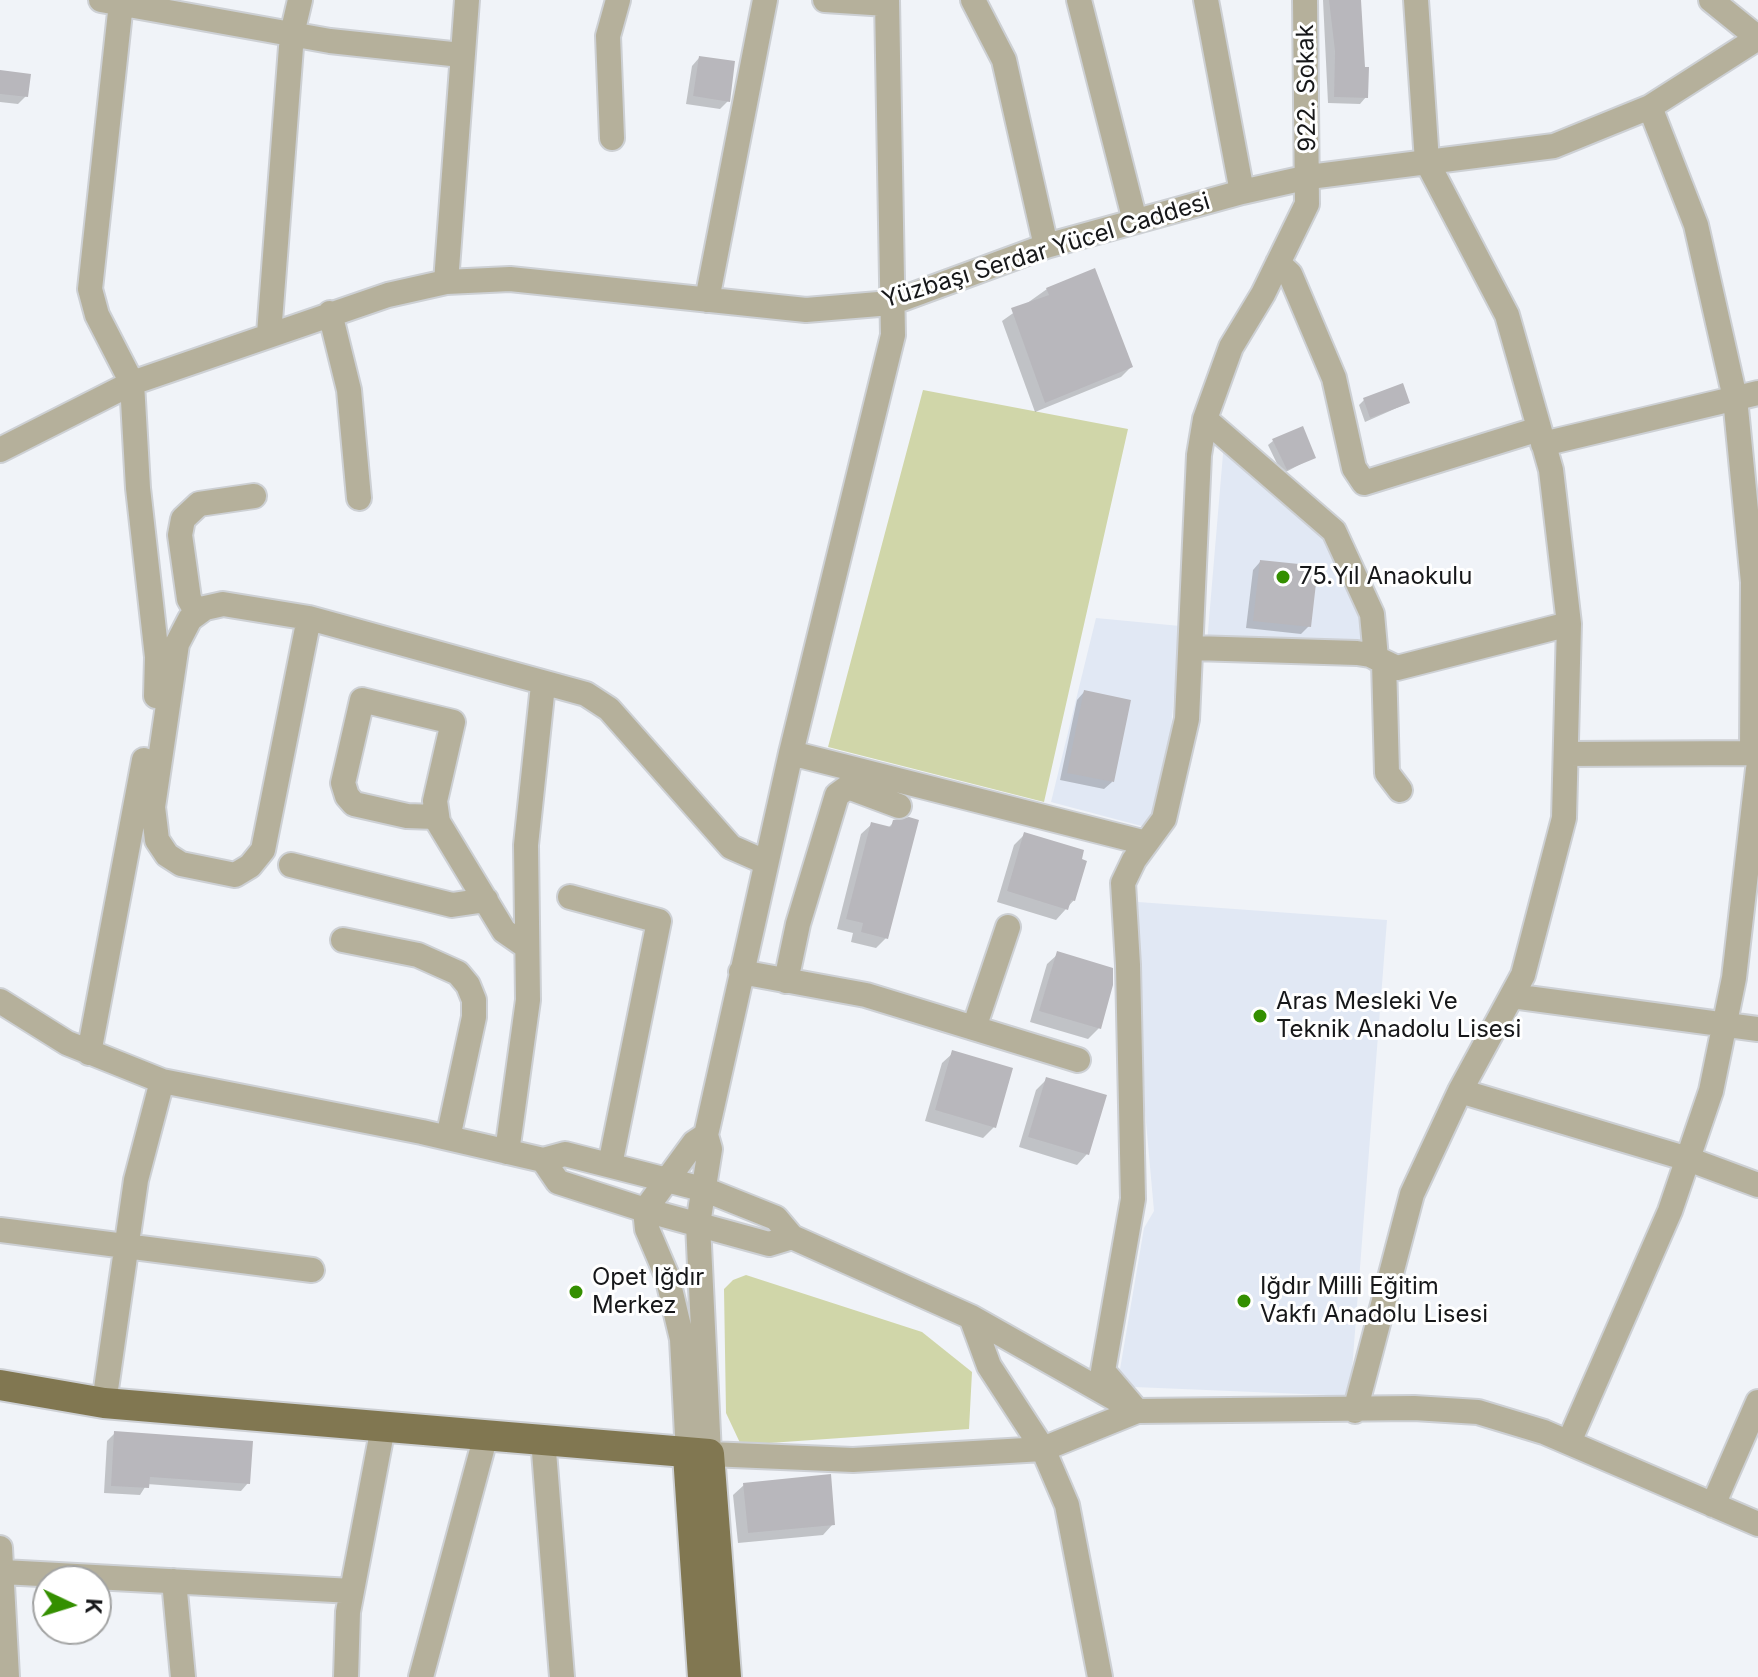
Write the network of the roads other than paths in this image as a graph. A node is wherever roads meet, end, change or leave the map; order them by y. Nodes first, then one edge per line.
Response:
1 (300, 0) edge
2 (467, 0) edge
3 (618, 0) edge
4 (765, 0) edge
5 (825, 0) edge
6 (973, 0) edge
7 (1079, 0) edge
8 (1206, 0) edge
9 (1305, 0) edge
10 (1416, 0) edge
11 (1711, 0) edge
12 (111, 2) edge
13 (887, 2) edge
14 (292, 34) junction
15 (1758, 38) edge
16 (461, 55) junction
17 (1650, 107) junction
18 (612, 138) dead end
19 (1427, 162) junction
20 (1309, 177) junction
21 (1242, 192) junction
22 (1135, 221) junction
23 (1046, 246) junction
24 (1278, 263) junction
25 (446, 282) junction
26 (707, 300) junction
27 (891, 303) junction
28 (330, 313) junction
29 (269, 334) junction
30 (132, 383) junction
31 (1746, 396) edge
32 (1205, 419) junction
33 (1541, 436) junction
34 (0, 450) edge
35 (254, 496) dead end
36 (359, 498) dead end
37 (197, 613) junction
38 (309, 618) junction
39 (1569, 624) junction
40 (1193, 648) junction
41 (1380, 660) junction
42 (543, 685) junction
43 (791, 753) junction
44 (1566, 754) junction
45 (1756, 758) edge
46 (1400, 790) dead end
47 (899, 806) dead end
48 (436, 817) junction
49 (1146, 843) junction
50 (765, 862) junction
51 (291, 865) dead end
52 (570, 897) dead end
53 (486, 900) junction
54 (1008, 927) dead end
55 (343, 940) dead end
56 (527, 947) junction
57 (741, 972) junction
58 (786, 981) junction
59 (1512, 996) junction
60 (0, 1001) edge
61 (1724, 1025) junction
62 (974, 1028) junction
63 (1758, 1029) edge
64 (89, 1053) junction
65 (1078, 1060) dead end
66 (162, 1081) junction
67 (1460, 1091) junction
68 (706, 1135) junction
69 (448, 1138) junction
70 (507, 1152) junction
71 (1688, 1159) junction
72 (543, 1160) junction
73 (610, 1165) junction
74 (666, 1179) junction
75 (1758, 1185) edge
76 (706, 1190) junction
77 (645, 1210) junction
78 (698, 1224) junction
79 (0, 1230) edge
80 (792, 1237) junction
81 (125, 1246) junction
82 (312, 1270) dead end
83 (971, 1317) junction
84 (0, 1385) edge
85 (1758, 1402) edge
86 (104, 1403) junction
87 (1137, 1411) junction
88 (1355, 1411) junction
89 (383, 1427) junction
90 (486, 1435) junction
91 (543, 1439) junction
92 (1569, 1442) junction
93 (1043, 1449) junction
94 (698, 1454) junction
95 (1713, 1505) junction
96 (1758, 1524) edge
97 (1, 1560) edge
98 (174, 1581) junction
99 (352, 1591) junction
100 (7, 1677) edge
101 (183, 1677) edge
102 (346, 1677) edge
103 (421, 1677) edge
104 (562, 1677) edge
105 (703, 1677) edge
106 (726, 1677) edge
107 (1100, 1677) edge

1 - 14 street
2 - 16 street
3 - 18 street
4 - 26 street
5 - 13 street
6 - 23 street
7 - 22 street
8 - 21 street
9 - 20 street, 922. Sokak
10 - 19 street
11 - 15 street
12 - 14 street
12 - 30 street
13 - 27 street
14 - 16 street
14 - 29 street
15 - 17 street, Yüzbaşı Serdar Yücel Caddesi
16 - 25 street
17 - 19 street, Yüzbaşı Serdar Yücel Caddesi
17 - 31 street
19 - 20 street, Yüzbaşı Serdar Yücel Caddesi
19 - 33 street
20 - 21 street, Yüzbaşı Serdar Yücel Caddesi
20 - 24 street, 922. Sokak
21 - 22 street, Yüzbaşı Serdar Yücel Caddesi
22 - 23 street, Yüzbaşı Serdar Yücel Caddesi
23 - 27 street, Yüzbaşı Serdar Yücel Caddesi
24 - 32 street, 922. Sokak
24 - 33 street
25 - 26 street, Yüzbaşı Serdar Yücel Caddesi
25 - 28 street, Yüzbaşı Serdar Yücel Caddesi
26 - 27 street, Yüzbaşı Serdar Yücel Caddesi
27 - 43 street
28 - 29 street, Yüzbaşı Serdar Yücel Caddesi
28 - 36 street
29 - 30 street, Yüzbaşı Serdar Yücel Caddesi
30 - 34 street, Yüzbaşı Serdar Yücel Caddesi
30 - 64 street
31 - 33 street
31 - 45 street
32 - 40 street, 922. Sokak
32 - 41 street
33 - 39 street
35 - 37 street
37 - 38 street
37 - 38 street
38 - 42 street
39 - 41 street
39 - 44 street
40 - 41 street
40 - 49 street, 922. Sokak
41 - 46 street
42 - 50 street
42 - 56 street
43 - 49 street
43 - 50 street
44 - 45 street
44 - 59 street
45 - 61 street
47 - 58 street
48 - 48 street
48 - 53 street
49 - 87 street, 922. Sokak
50 - 57 street
51 - 53 street
52 - 73 street
53 - 56 street
54 - 62 street
55 - 69 street
56 - 70 street
57 - 58 street
57 - 68 street
58 - 62 street
59 - 61 street
59 - 67 street
60 - 64 street
61 - 63 street
61 - 71 street
62 - 65 street
64 - 66 street
66 - 69 street
66 - 81 street
67 - 71 street
67 - 88 street
68 - 74 street
68 - 76 street
69 - 70 street
70 - 72 street
71 - 75 street
71 - 92 street
72 - 73 street
72 - 77 street
73 - 74 street
74 - 76 street
74 - 77 street
76 - 78 street
76 - 80 street
77 - 78 street
77 - 94 street
78 - 80 street
78 - 94 street
79 - 81 street
80 - 83 street
81 - 82 street
81 - 86 street
83 - 87 street
83 - 93 street
84 - 86 main road
85 - 95 street
86 - 89 main road
87 - 88 street
87 - 93 street
88 - 92 street
89 - 90 main road
89 - 99 street
90 - 91 main road
90 - 103 street
91 - 94 main road
91 - 104 street
92 - 95 street
93 - 94 street
93 - 107 street
94 - 105 main road
94 - 106 main road
95 - 96 street
97 - 98 street
97 - 100 street
98 - 99 street
98 - 101 street
99 - 102 street

